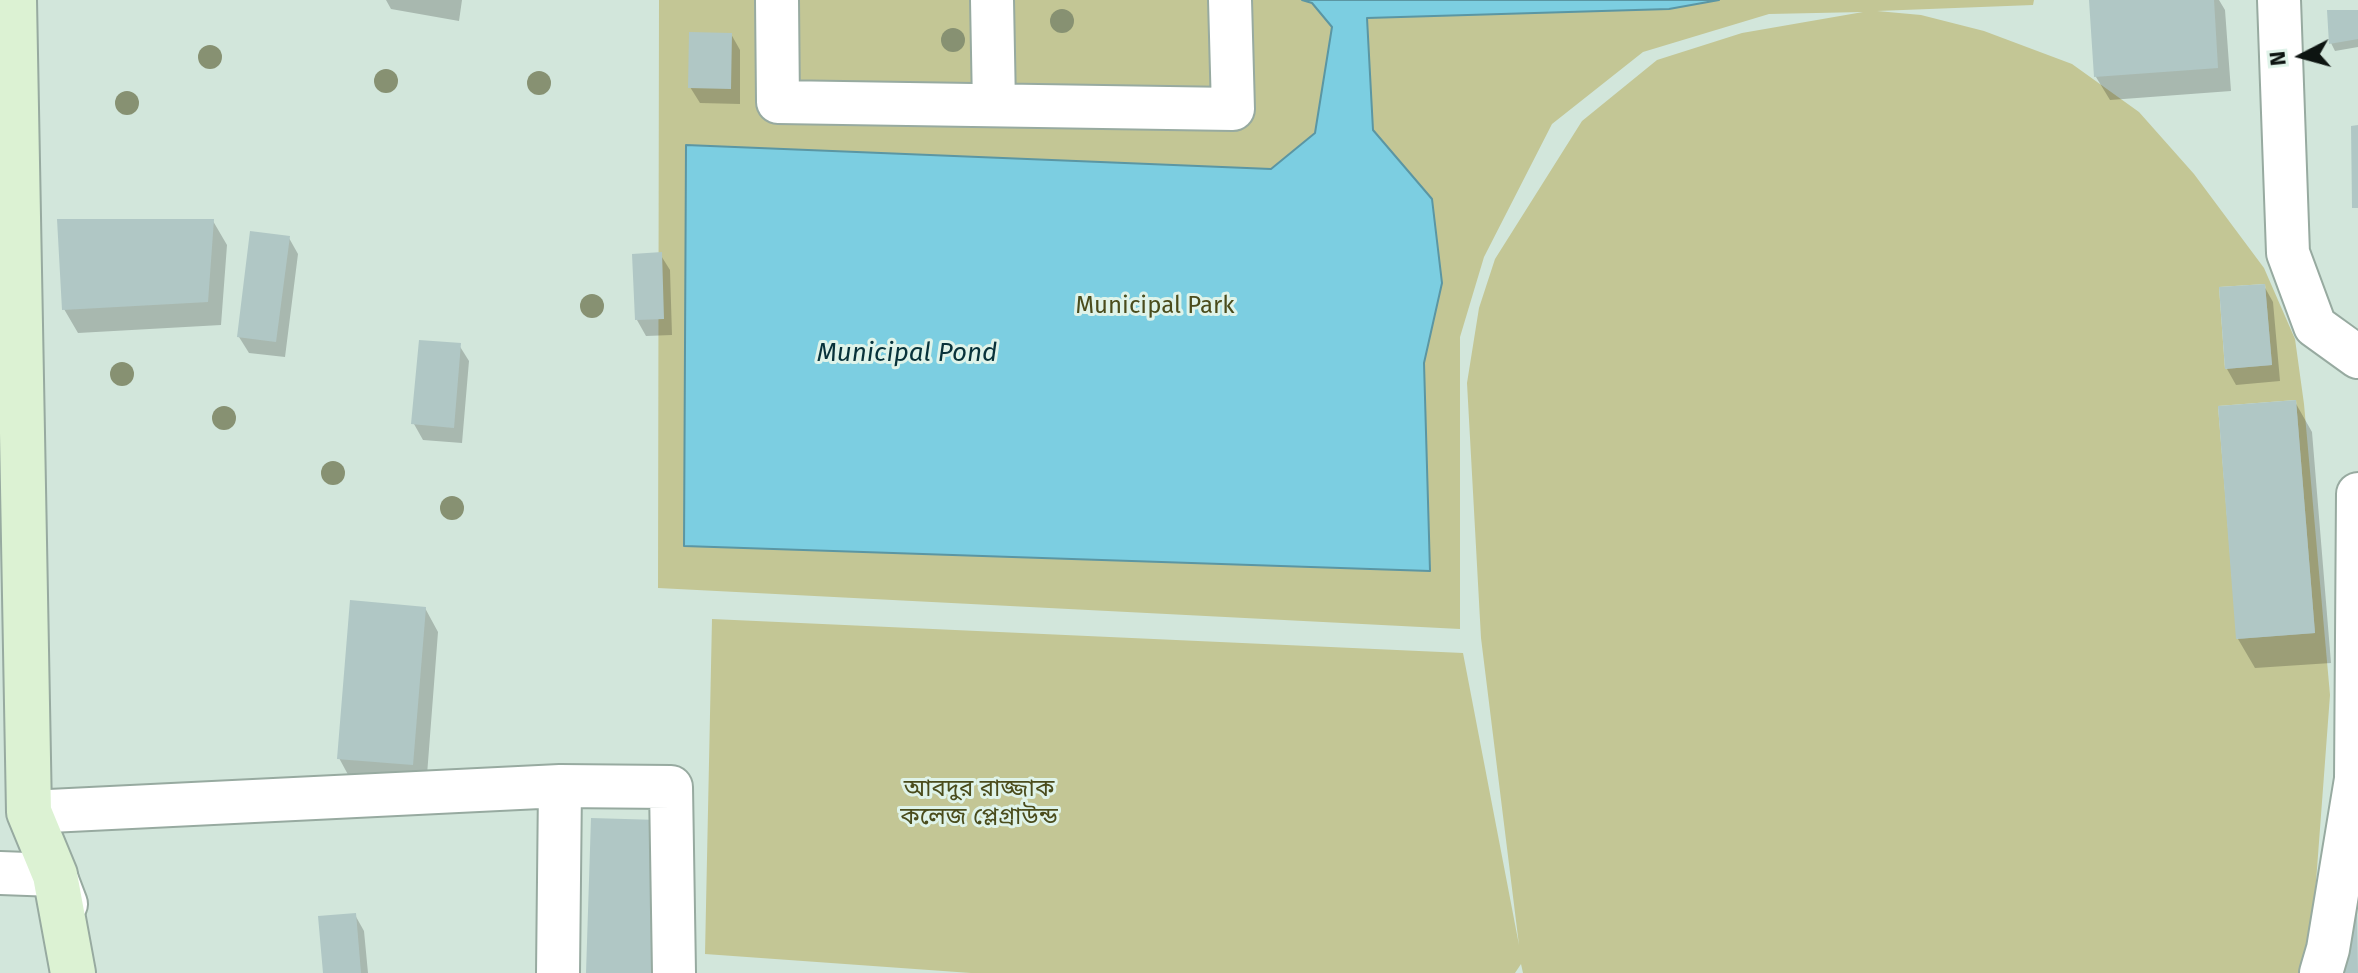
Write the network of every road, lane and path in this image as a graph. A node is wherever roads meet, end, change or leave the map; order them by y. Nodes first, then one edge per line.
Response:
1 (14, 0) edge
2 (777, 0) edge
3 (992, 0) edge
4 (1230, 0) edge
5 (2279, 0) edge
6 (994, 105) junction
7 (2315, 326) junction
8 (2358, 327) edge
9 (2358, 357) edge
10 (11, 384) edge
11 (2358, 494) edge
12 (560, 786) junction
13 (29, 812) junction
14 (0, 873) edge
15 (55, 875) junction
16 (73, 973) edge
17 (90, 973) edge
18 (558, 973) edge
19 (674, 973) edge
20 (2321, 973) edge

1 - 10 street
2 - 6 street
3 - 6 street
4 - 6 street
5 - 7 street
7 - 8 street
7 - 9 street
10 - 13 street
11 - 20 street
12 - 13 street
12 - 18 street
12 - 19 street
13 - 15 street
14 - 15 street
15 - 16 street
15 - 17 street

